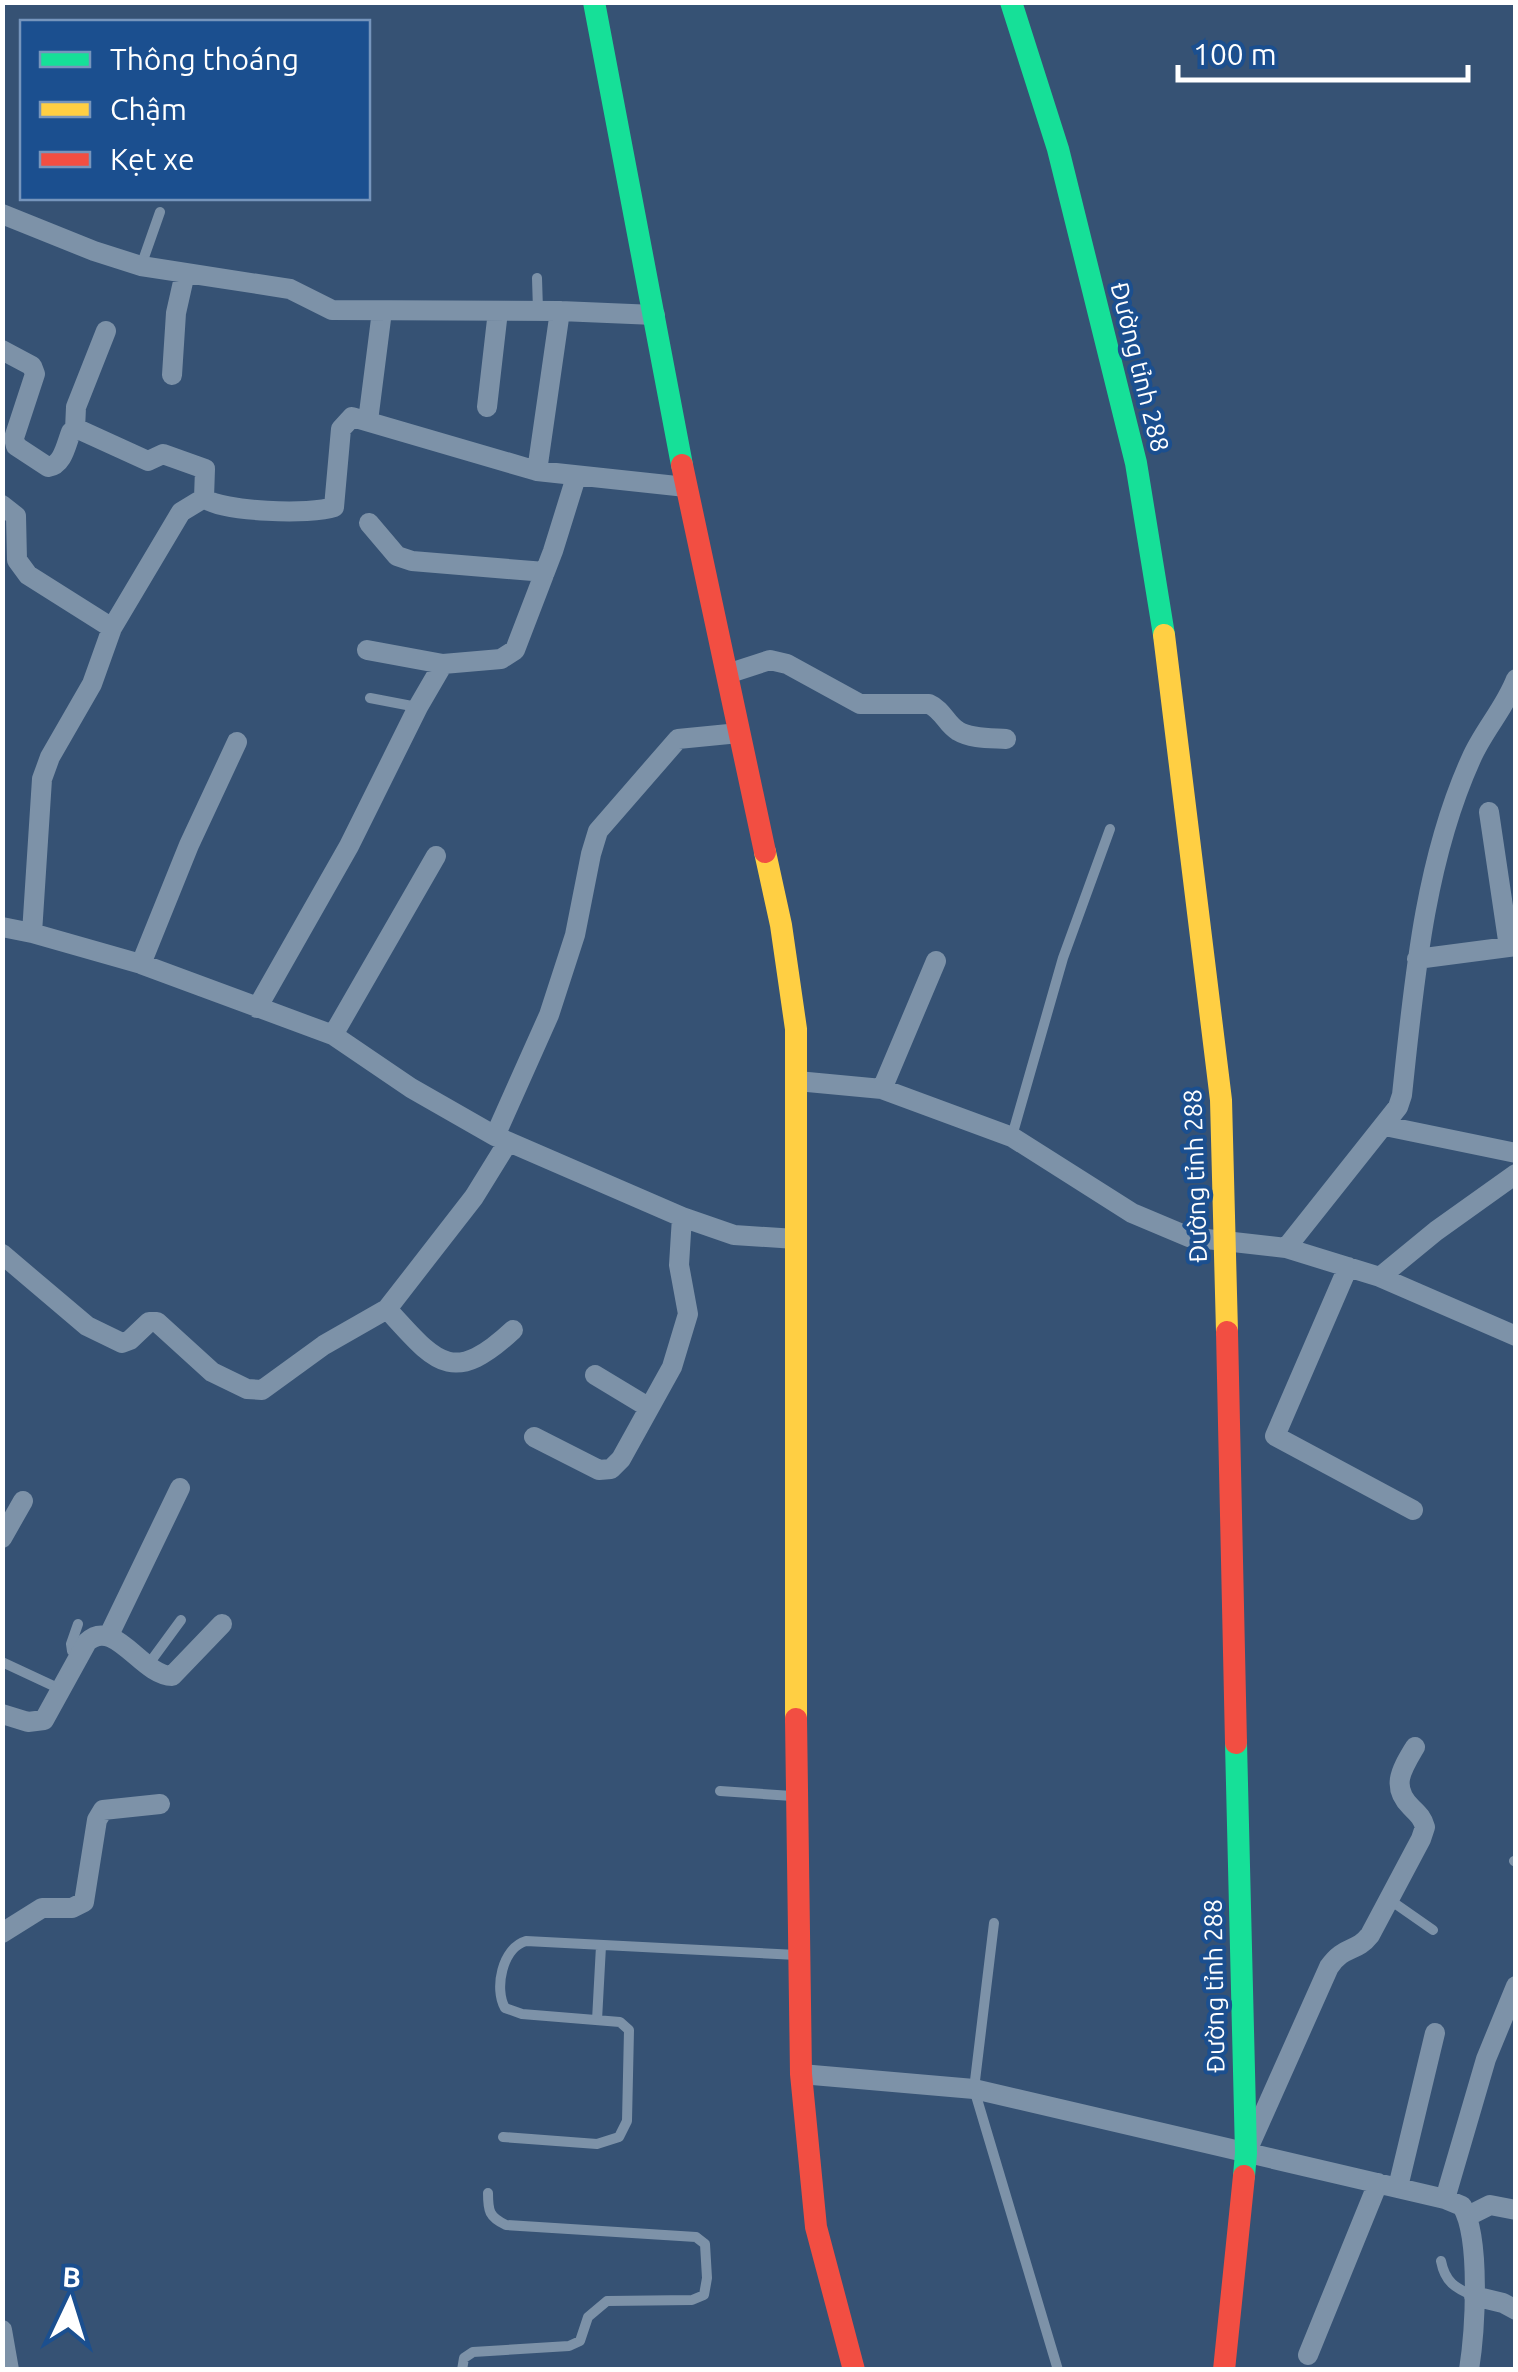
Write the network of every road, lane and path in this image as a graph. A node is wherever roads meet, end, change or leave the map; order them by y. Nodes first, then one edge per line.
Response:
1 (594, 2) edge
2 (1011, 2) edge
3 (160, 212) dead end
4 (2, 214) edge
5 (141, 266) junction
6 (185, 273) junction
7 (537, 278) dead end
8 (560, 310) junction
9 (382, 311) junction
10 (498, 311) junction
11 (538, 311) junction
12 (655, 315) junction
13 (106, 331) dead end
14 (2, 350) edge
15 (172, 375) dead end
16 (487, 408) dead end
17 (368, 421) junction
18 (75, 430) junction
19 (537, 471) junction
20 (576, 477) junction
21 (686, 487) junction
22 (204, 498) junction
23 (2, 506) edge
24 (370, 523) dead end
25 (545, 572) junction
26 (112, 628) junction
27 (368, 650) dead end
28 (443, 664) junction
29 (726, 674) junction
30 (1516, 679) edge
31 (370, 698) dead end
32 (418, 707) junction
33 (739, 733) junction
34 (1006, 739) dead end
35 (238, 742) dead end
36 (1489, 812) dead end
37 (1110, 829) dead end
38 (436, 856) dead end
39 (4, 932) edge
40 (32, 933) junction
41 (1512, 946) edge
42 (1417, 960) junction
43 (936, 962) dead end
44 (141, 964) junction
45 (257, 1008) junction
46 (333, 1035) junction
47 (797, 1081) junction
48 (882, 1090) junction
49 (1385, 1126) junction
50 (1012, 1137) junction
51 (502, 1139) junction
52 (1516, 1153) edge
53 (1516, 1174) edge
54 (682, 1217) junction
55 (796, 1239) junction
56 (1224, 1242) junction
57 (1286, 1248) junction
58 (2, 1254) edge
59 (1348, 1267) junction
60 (1380, 1277) junction
61 (386, 1309) junction
62 (513, 1330) dead end
63 (1516, 1336) edge
64 (595, 1374) dead end
65 (648, 1407) junction
66 (534, 1437) dead end
67 (180, 1488) dead end
68 (23, 1501) dead end
69 (1413, 1510) dead end
70 (2, 1538) edge
71 (182, 1620) dead end
72 (78, 1624) dead end
73 (222, 1624) dead end
74 (108, 1635) junction
75 (79, 1656) junction
76 (2, 1662) edge
77 (148, 1666) junction
78 (62, 1690) junction
79 (2, 1714) edge
80 (1415, 1747) dead end
81 (720, 1790) dead end
82 (798, 1797) junction
83 (160, 1804) dead end
84 (1389, 1899) junction
85 (994, 1924) dead end
86 (1433, 1930) dead end
87 (2, 1933) edge
88 (601, 1946) junction
89 (798, 1955) junction
90 (1516, 1986) edge
91 (597, 2020) junction
92 (1435, 2033) dead end
93 (801, 2074) junction
94 (974, 2089) junction
95 (502, 2137) dead end
96 (1246, 2153) junction
97 (1388, 2185) junction
98 (488, 2193) dead end
99 (1444, 2199) junction
100 (1516, 2210) edge
101 (1468, 2216) junction
102 (1442, 2261) dead end
103 (1474, 2296) junction
104 (1516, 2310) edge
105 (2, 2330) edge
106 (1308, 2355) dead end
107 (8, 2370) edge
108 (462, 2370) edge
109 (854, 2370) edge
110 (1058, 2370) edge
111 (1224, 2370) edge
112 (1469, 2370) edge

1 - 12 street
2 - 56 street, Đường tỉnh 288
3 - 5 lane
4 - 5 street
5 - 6 street
6 - 9 street
6 - 15 street
7 - 11 lane
8 - 11 street
8 - 12 street
8 - 19 street
9 - 10 street
9 - 17 street
10 - 11 street
10 - 16 street
12 - 21 street
13 - 18 street
14 - 18 street
17 - 19 street
17 - 22 street
18 - 22 street
19 - 20 street
20 - 21 street
20 - 25 street
21 - 29 street
22 - 26 street
23 - 26 street
24 - 25 street
25 - 28 street
26 - 40 street
27 - 28 street
28 - 32 street
29 - 33 street
29 - 34 street
30 - 42 street
31 - 32 lane
32 - 45 street
33 - 47 street
33 - 51 street
35 - 44 street
36 - 41 street
37 - 50 lane
38 - 46 street
39 - 40 street
40 - 44 street
41 - 42 street
42 - 49 street
43 - 48 street
44 - 45 street
45 - 46 street
46 - 51 street
47 - 48 street
47 - 55 street
48 - 50 street
49 - 52 street
49 - 57 street
50 - 56 street
51 - 54 street
51 - 61 street
53 - 60 street
54 - 55 street
54 - 65 street
55 - 82 street
56 - 57 street
56 - 96 street, Đường tỉnh 288
57 - 59 street
58 - 61 street
59 - 60 street
59 - 69 street
60 - 63 street
61 - 62 street
64 - 65 street
65 - 66 street
67 - 74 street
68 - 70 street
71 - 77 lane
72 - 75 lane
73 - 77 street
74 - 75 street
74 - 77 street
75 - 78 street
76 - 78 lane
78 - 79 street
80 - 84 street
81 - 82 lane
82 - 89 street
83 - 87 street
84 - 86 lane
84 - 96 street
85 - 94 lane
88 - 89 lane
88 - 91 lane
88 - 91 lane
89 - 93 street
90 - 99 street
91 - 95 lane
92 - 97 street
93 - 94 street
93 - 109 street
94 - 96 street
94 - 110 lane
96 - 97 street
96 - 111 street, Đường tỉnh 288
97 - 99 street
97 - 106 street
98 - 108 lane
99 - 101 street
100 - 101 street
101 - 103 street
102 - 103 lane
103 - 104 street
103 - 112 street
105 - 107 street

